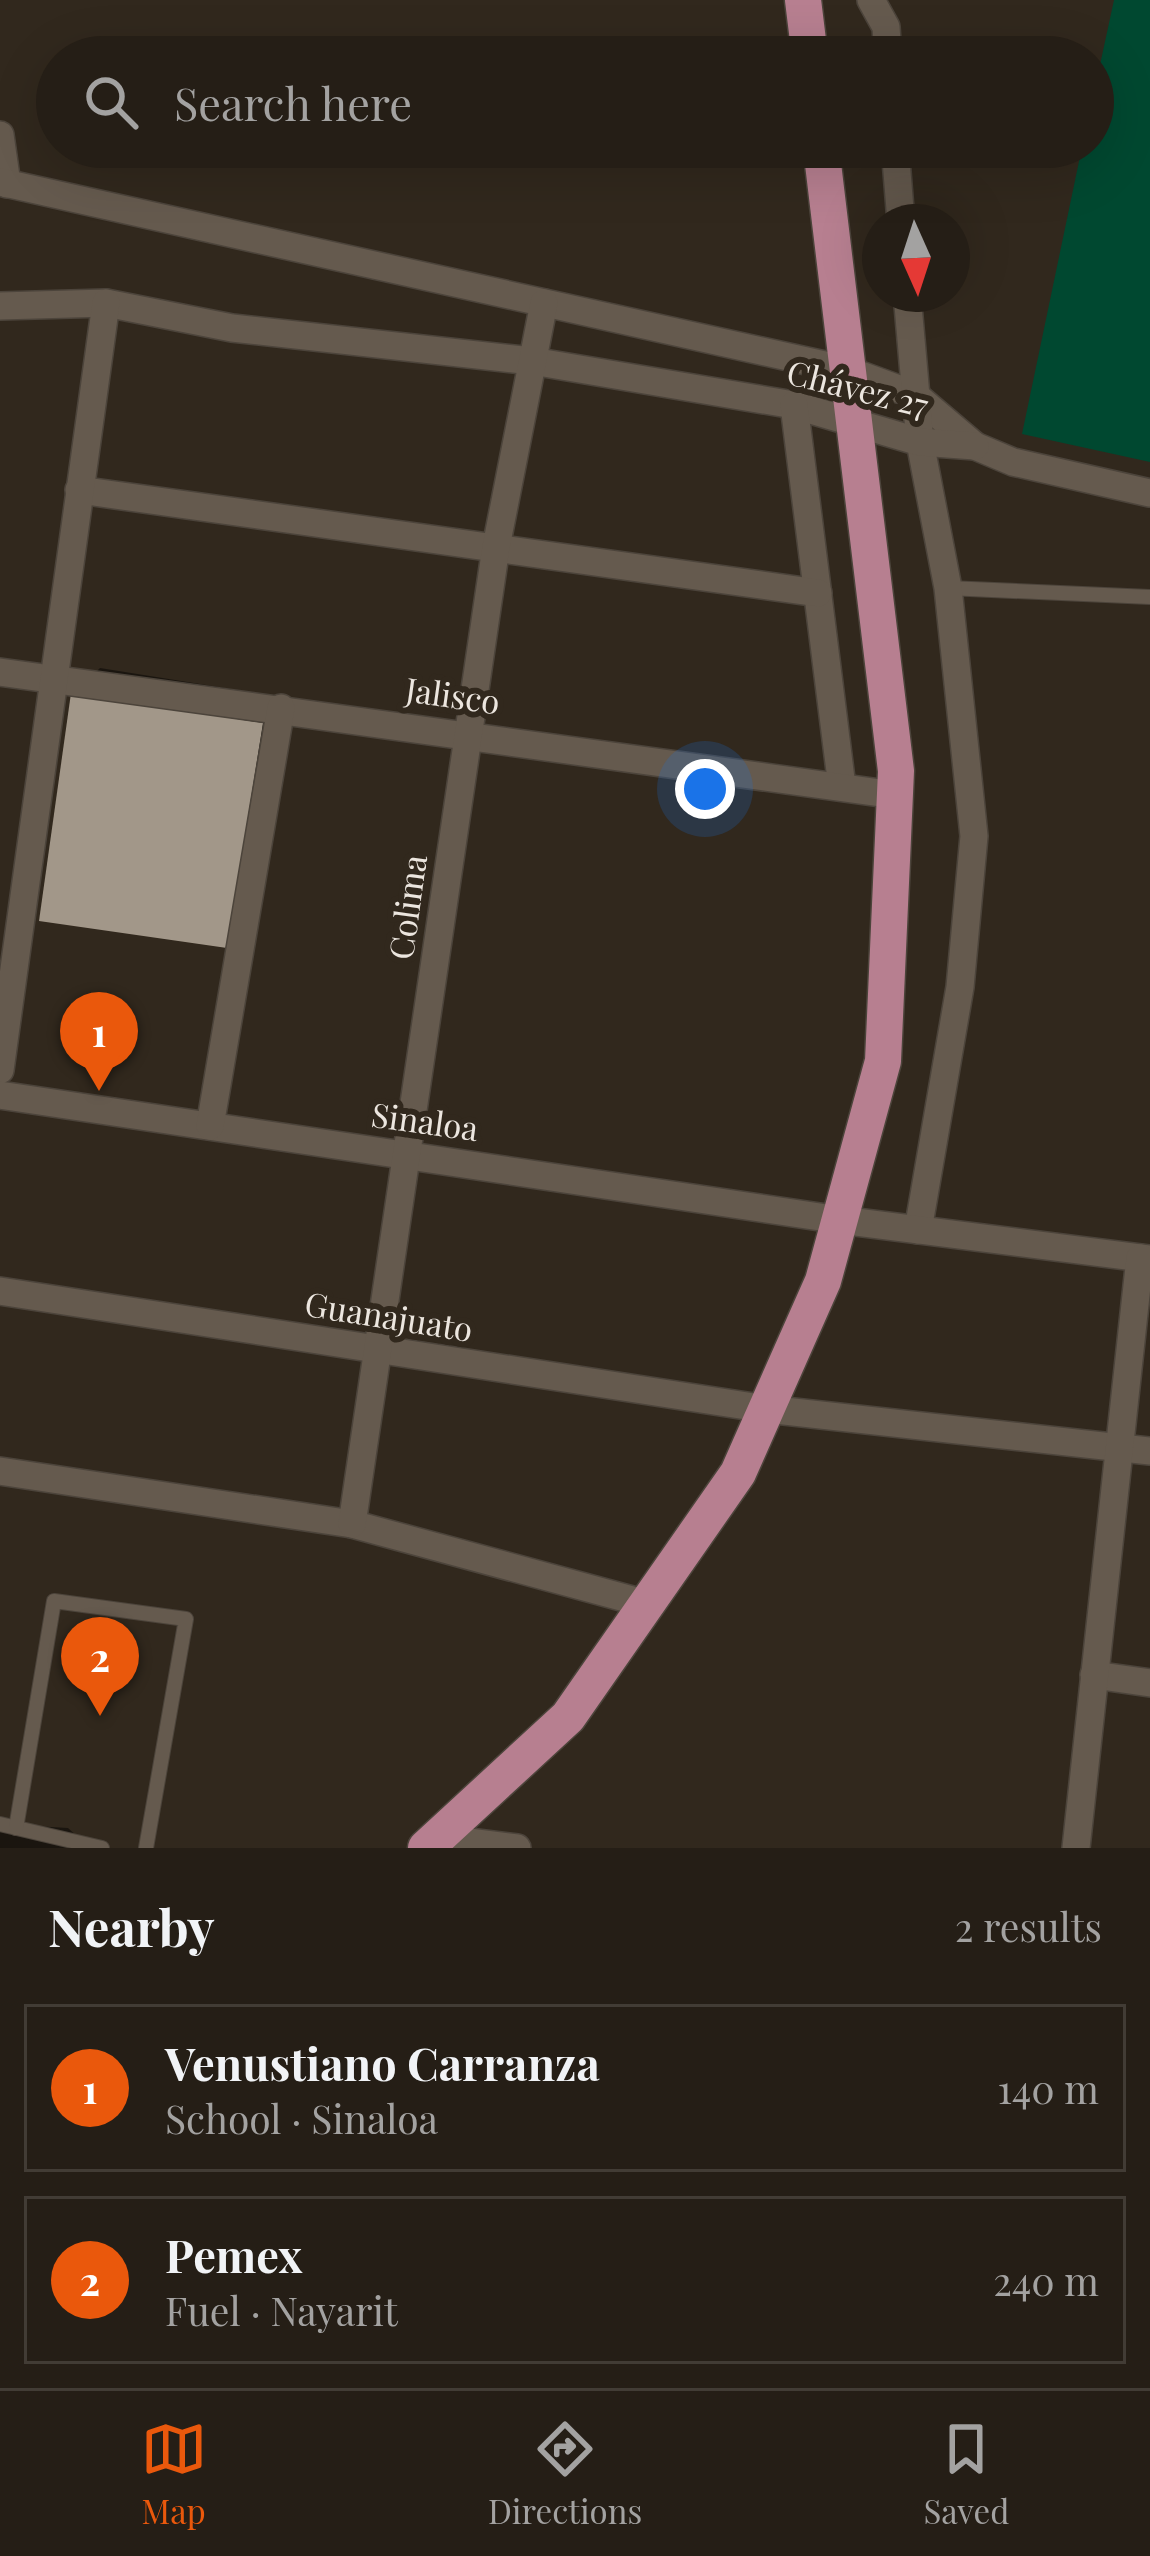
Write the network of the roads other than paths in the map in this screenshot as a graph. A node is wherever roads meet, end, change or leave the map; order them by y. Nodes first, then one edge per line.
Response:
1 (803, 0) edge
2 (871, 0) edge
3 (807, 36) edge
4 (887, 36) edge
5 (0, 136) edge
6 (823, 168) edge
7 (897, 168) edge
8 (3, 183) edge
9 (900, 204) edge
10 (106, 303) junction
11 (544, 303) junction
12 (0, 306) edge
13 (908, 312) edge
14 (532, 361) junction
15 (848, 370) junction
16 (915, 395) junction
17 (794, 405) junction
18 (854, 424) junction
19 (920, 442) junction
20 (975, 446) junction
21 (79, 490) junction
22 (1150, 493) edge
23 (496, 547) junction
24 (948, 588) junction
25 (818, 593) junction
26 (1150, 597) edge
27 (0, 672) edge
28 (52, 679) junction
29 (281, 708) junction
30 (468, 732) junction
31 (842, 787) junction
32 (895, 795) junction
33 (0, 1070) edge
34 (0, 1096) edge
35 (210, 1126) junction
36 (406, 1153) junction
37 (840, 1220) junction
38 (918, 1230) junction
39 (1145, 1258) edge
40 (0, 1292) edge
41 (377, 1350) junction
42 (766, 1409) junction
43 (1119, 1448) junction
44 (1150, 1451) edge
45 (0, 1471) edge
46 (352, 1524) junction
47 (647, 1604) junction
48 (1094, 1675) junction
49 (1150, 1683) edge
50 (8, 1826) edge
51 (431, 1843) edge
52 (102, 1848) edge
53 (146, 1848) edge
54 (517, 1848) edge
55 (1076, 1848) edge

1 - 3 main road
2 - 4 street
5 - 8 street
6 - 15 main road
7 - 9 street
8 - 11 street, Chávez 27
10 - 12 street, Chávez 27
10 - 14 street, Chávez 27
10 - 21 street
11 - 14 street, Colima
11 - 15 street, Chávez 27
13 - 16 street
14 - 17 street, Chávez 27
14 - 23 street, Colima
15 - 16 street, Chávez 27
15 - 18 main road
16 - 19 street
16 - 20 street, Chávez 27
17 - 18 street, Chávez 27
17 - 25 street
18 - 19 street, Chávez 27
18 - 32 main road
19 - 20 street, Chávez 27
19 - 24 street
20 - 22 street
21 - 23 street
21 - 28 street
23 - 25 street
23 - 30 street, Colima
24 - 26 lane
24 - 38 street
25 - 31 street
27 - 28 street, Jalisco
28 - 29 street, Jalisco
28 - 33 street
29 - 30 street, Jalisco
29 - 35 street
30 - 31 street, Jalisco
30 - 36 street, Colima
31 - 32 street, Jalisco
32 - 37 main road
34 - 35 street, Sinaloa
35 - 36 street, Sinaloa
36 - 37 street, Sinaloa
36 - 41 street, Colima
37 - 38 street, Sinaloa
37 - 42 main road
38 - 39 street, Sinaloa
39 - 43 street
40 - 41 street, Guanajuato
41 - 42 street, Guanajuato
41 - 46 street, Colima
42 - 43 street, Guanajuato
42 - 47 main road
43 - 44 street, Guanajuato
43 - 48 street
45 - 46 street
46 - 47 street
47 - 51 main road
48 - 49 street
48 - 55 street
50 - 52 lane
50 - 53 lane
51 - 54 street

